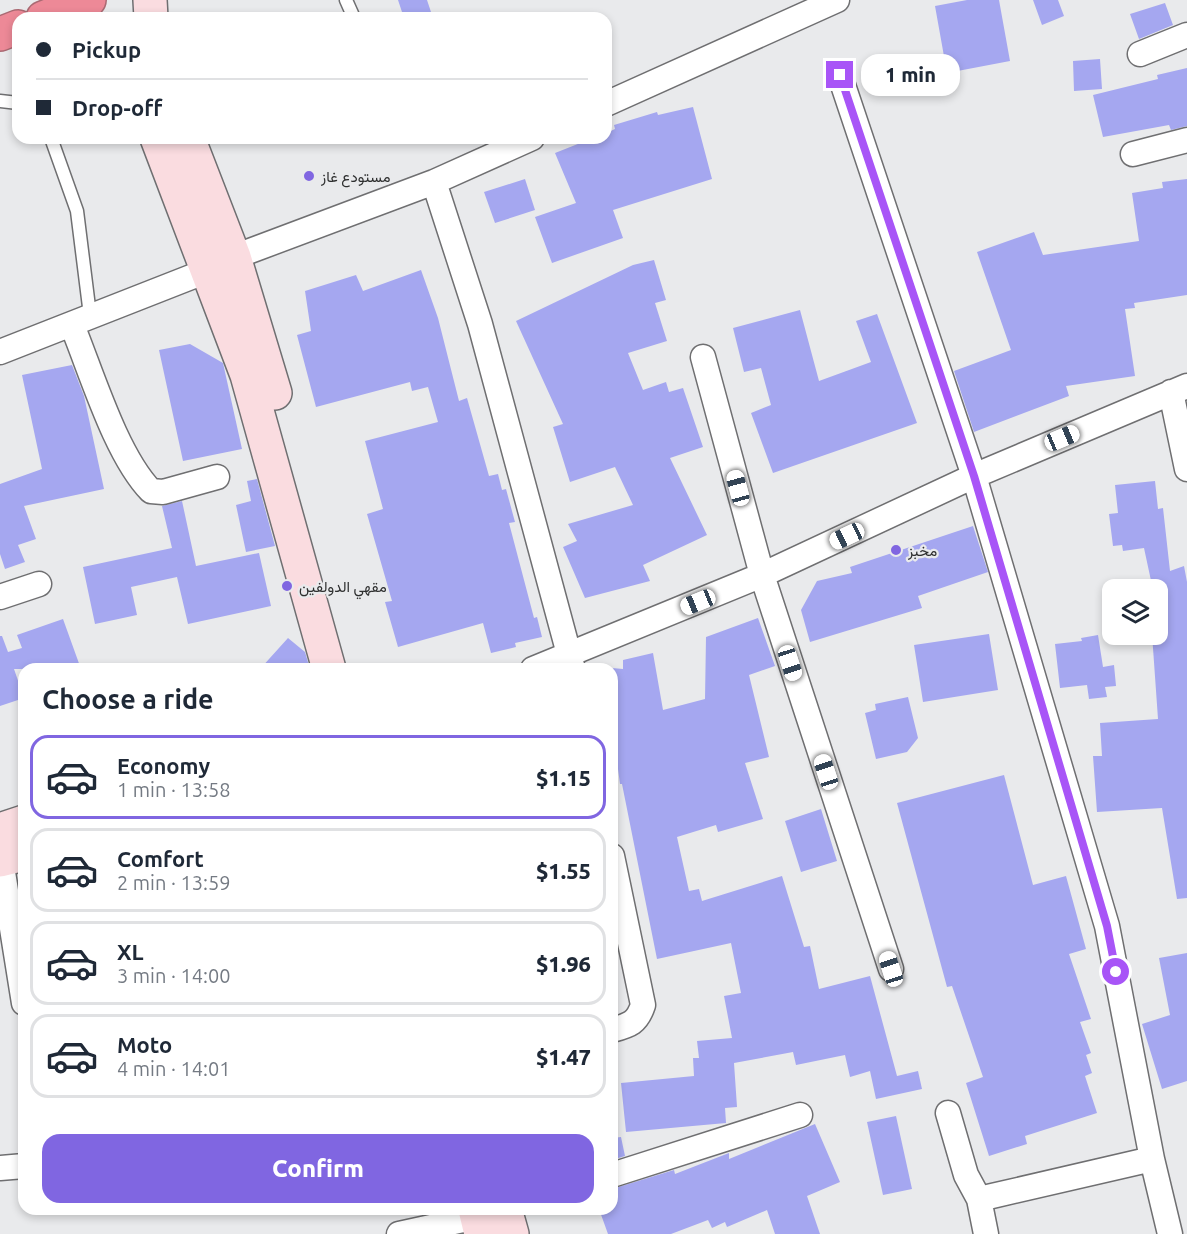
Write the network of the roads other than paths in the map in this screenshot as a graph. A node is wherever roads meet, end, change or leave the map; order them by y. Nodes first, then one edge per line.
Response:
1 (837, 0) edge
2 (88, 7) edge
3 (68, 12) edge
4 (1187, 35) edge
5 (1140, 54) dead end
6 (840, 75) dead end
7 (612, 101) edge
8 (1187, 140) edge
9 (53, 144) edge
10 (160, 144) edge
11 (190, 144) edge
12 (519, 144) edge
13 (1132, 154) dead end
14 (434, 182) junction
15 (222, 264) junction
16 (81, 320) junction
17 (1, 349) edge
18 (703, 357) dead end
19 (1179, 389) edge
20 (1187, 469) edge
21 (974, 476) junction
22 (217, 477) dead end
23 (762, 576) junction
24 (39, 584) dead end
25 (0, 597) edge
26 (572, 662) edge
27 (327, 663) edge
28 (350, 663) edge
29 (18, 832) edge
30 (6, 851) edge
31 (618, 885) edge
32 (18, 952) edge
33 (891, 969) dead end
34 (618, 1028) edge
35 (948, 1113) dead end
36 (800, 1116) dead end
37 (1152, 1159) junction
38 (18, 1166) edge
39 (0, 1168) edge
40 (618, 1173) edge
41 (979, 1199) junction
42 (485, 1217) edge
43 (399, 1234) edge
44 (512, 1234) edge
45 (986, 1234) edge
46 (1170, 1234) edge

1 - 7 street
2 - 3 highway
4 - 5 street
6 - 21 street
8 - 13 street
9 - 16 lane
10 - 15 street
11 - 15 street
12 - 14 street
14 - 15 street
14 - 26 street
15 - 16 street
15 - 27 street
15 - 28 street
16 - 17 street
16 - 22 street
18 - 23 street
19 - 20 street
19 - 21 street
21 - 23 street
21 - 37 street
23 - 26 street
23 - 33 street
24 - 25 street
29 - 30 street
30 - 32 street
31 - 34 street
35 - 41 street
36 - 40 street
37 - 41 street
37 - 46 street
38 - 39 street
41 - 45 street
42 - 43 street
42 - 44 street

